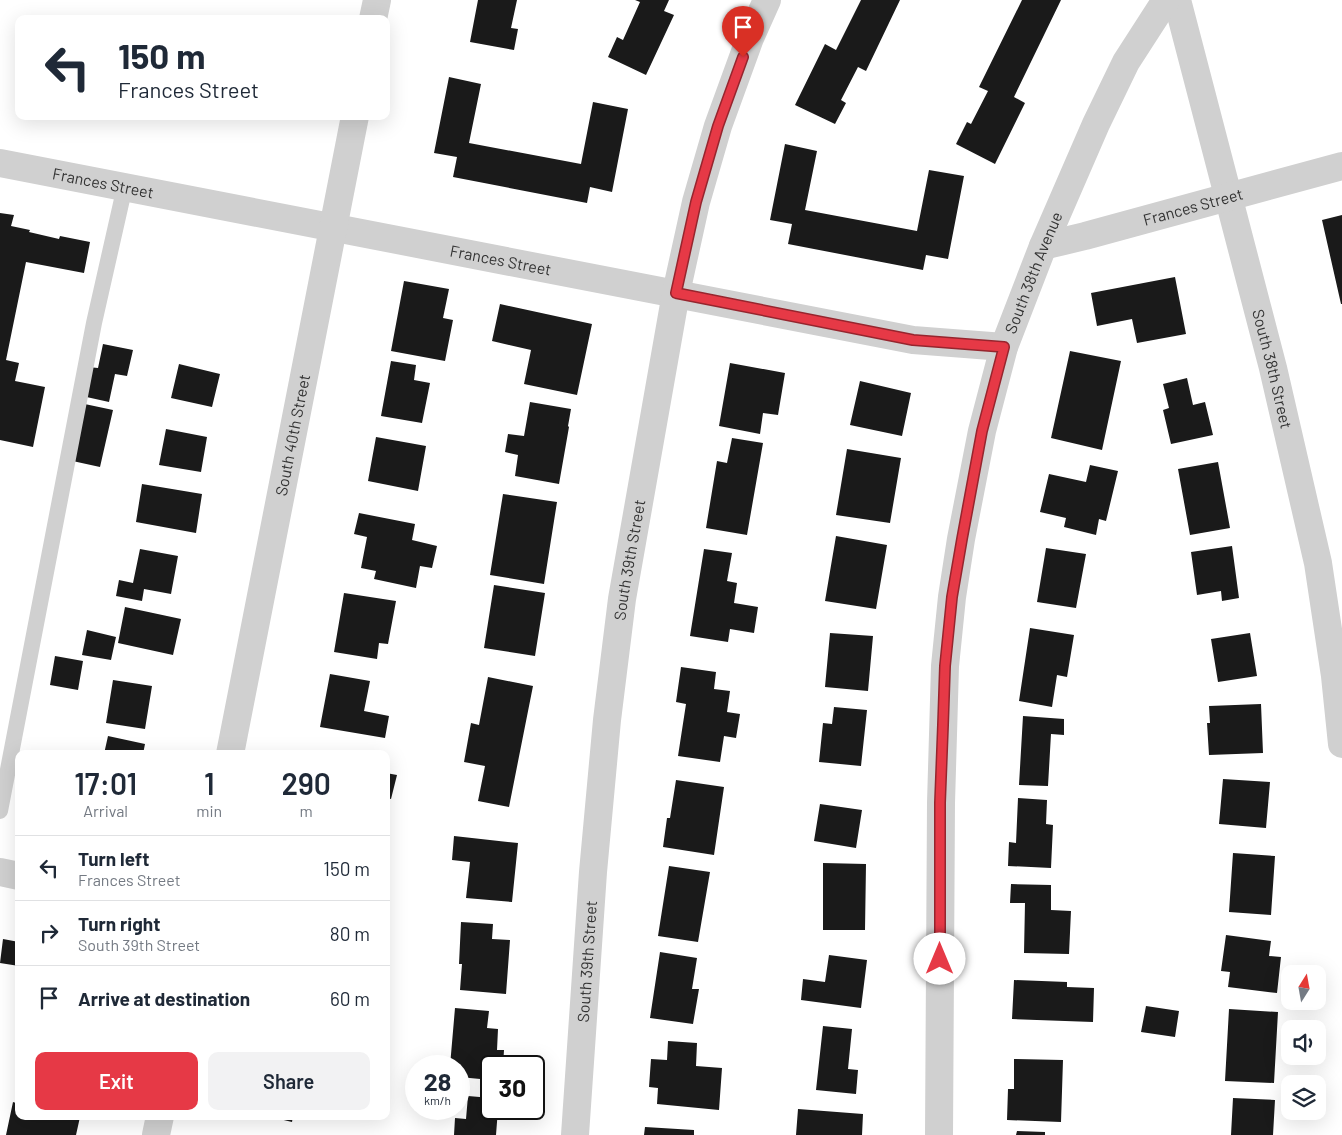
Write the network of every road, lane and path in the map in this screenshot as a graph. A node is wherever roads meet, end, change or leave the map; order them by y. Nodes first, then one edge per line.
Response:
1 (377, 0) edge
2 (766, 0) edge
3 (1166, 0) edge
4 (1177, 0) edge
5 (375, 15) edge
6 (354, 120) edge
7 (0, 163) edge
8 (1342, 166) edge
9 (125, 186) junction
10 (1229, 196) junction
11 (334, 226) junction
12 (1042, 246) junction
13 (676, 293) junction
14 (1004, 347) junction
15 (1342, 744) edge
16 (231, 750) edge
17 (0, 811) edge
18 (0, 872) edge
19 (15, 875) edge
20 (159, 1120) edge
21 (156, 1135) edge
22 (575, 1135) edge
23 (939, 1135) edge

1 - 5 street
2 - 13 street, South 39th Street
3 - 12 street, South 38th Avenue
4 - 10 street, South 38th Street
6 - 11 street, South 40th Street
7 - 9 street, Frances Street
8 - 10 street, Frances Street
9 - 11 street, Frances Street
9 - 17 lane
10 - 12 street, Frances Street
10 - 15 street, South 38th Street
11 - 13 street, Frances Street
11 - 16 street, South 40th Street
12 - 14 street, South 38th Avenue
13 - 14 street, Frances Street
13 - 22 street, South 39th Street
14 - 23 street, South 38th Avenue
18 - 19 street
20 - 21 street

